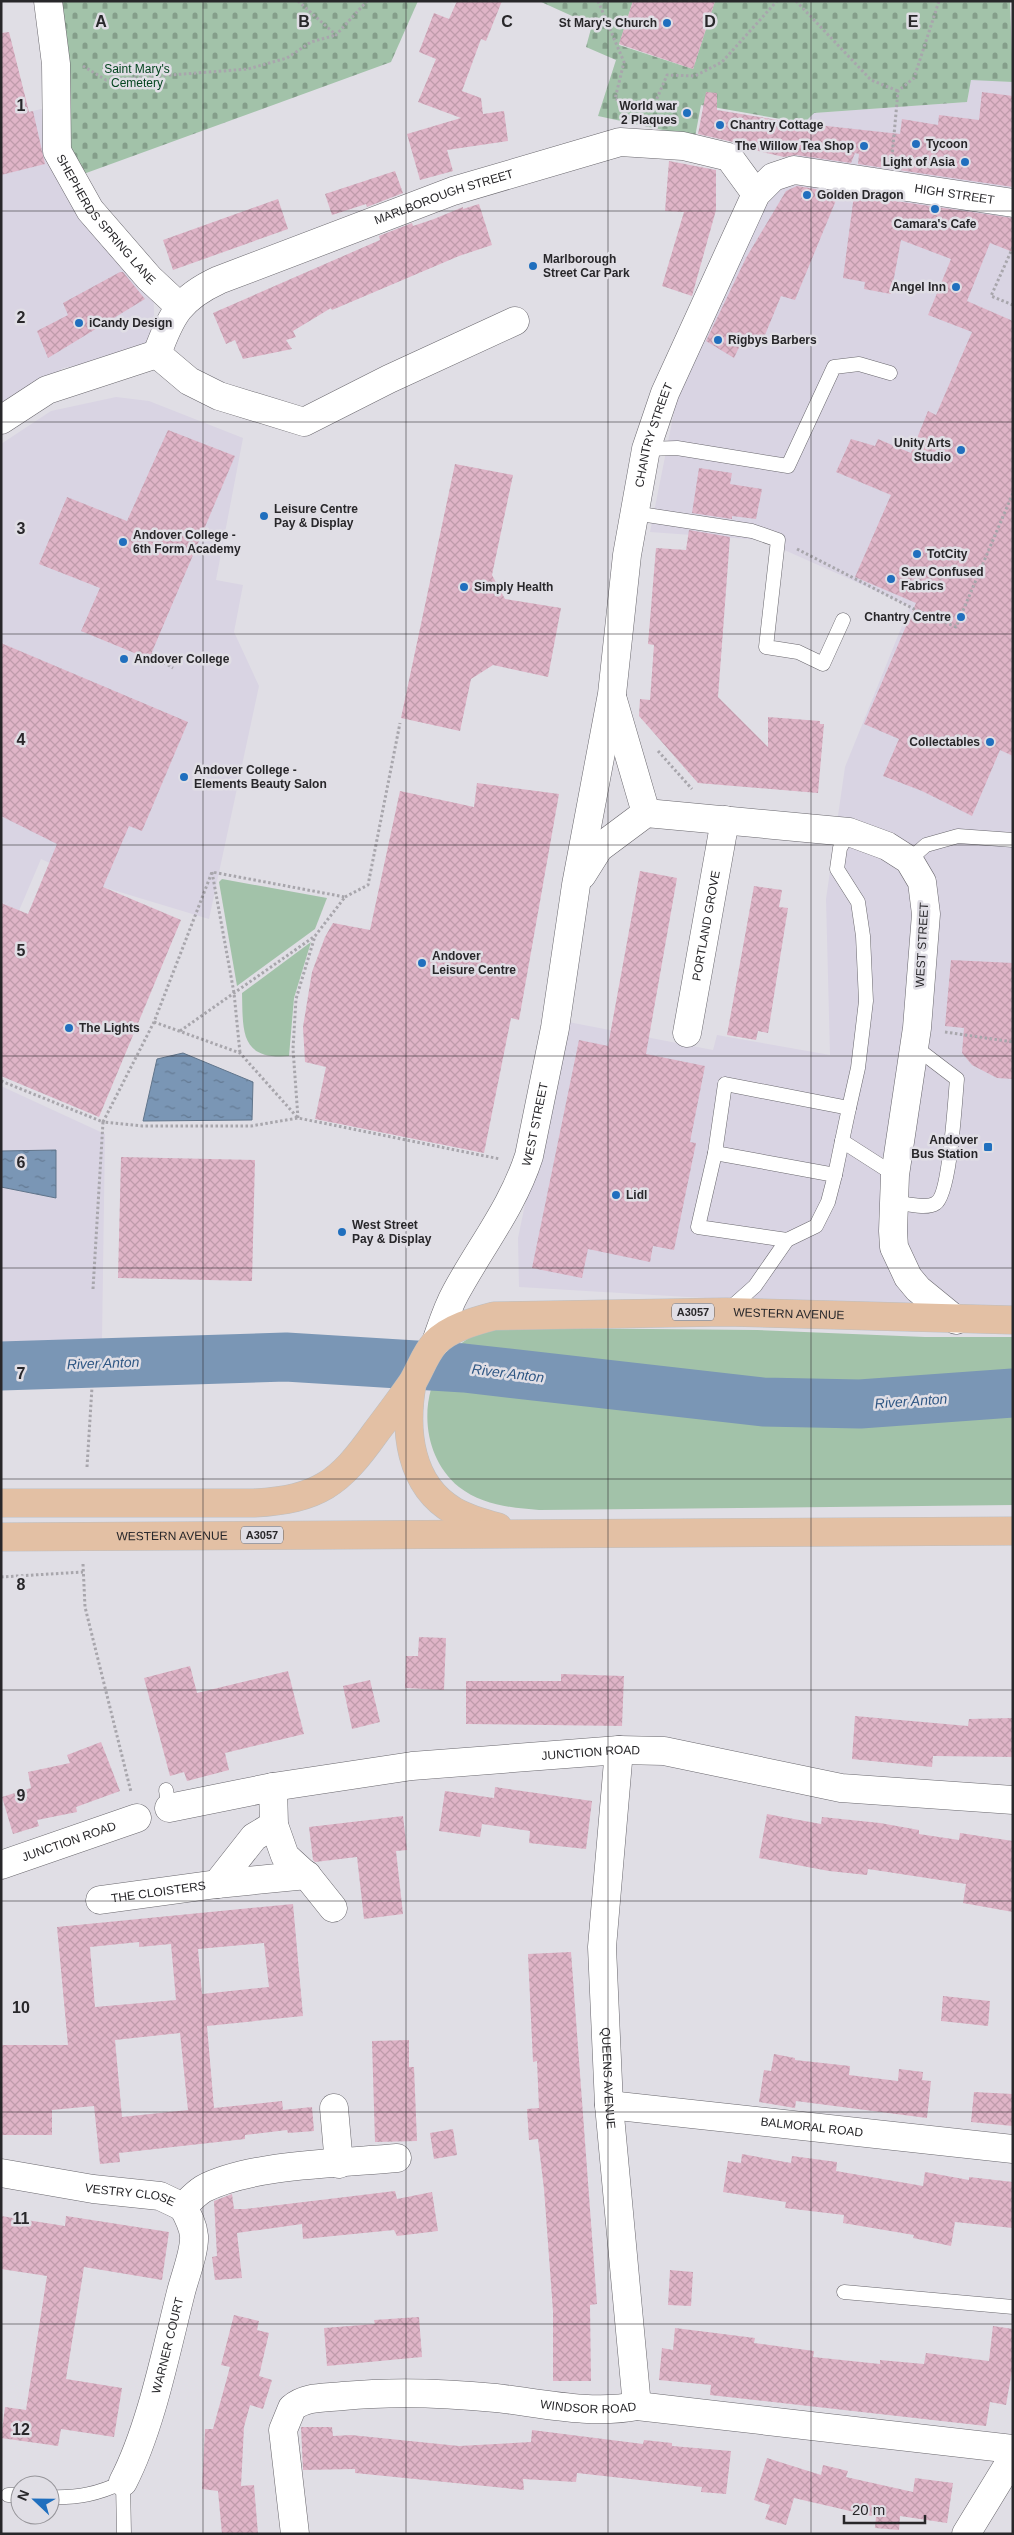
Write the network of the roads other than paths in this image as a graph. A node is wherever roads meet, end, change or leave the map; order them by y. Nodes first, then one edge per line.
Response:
1 (48, 1) edge
2 (596, 126) dead end
3 (620, 142) junction
4 (756, 194) junction
5 (1013, 203) edge
6 (179, 306) junction
7 (515, 320) dead end
8 (157, 354) junction
9 (890, 373) dead end
10 (1, 420) edge
11 (646, 449) junction
12 (634, 514) junction
13 (843, 620) dead end
14 (612, 694) junction
15 (592, 802) joint
16 (646, 813) junction
17 (725, 820) junction
18 (849, 832) junction
19 (1013, 840) edge
20 (909, 860) junction
21 (576, 885) junction
22 (687, 1033) dead end
23 (916, 1037) junction
24 (849, 1108) junction
25 (842, 1141) junction
26 (714, 1153) junction
27 (835, 1175) junction
28 (895, 1175) junction
29 (894, 1202) junction
30 (787, 1240) junction
31 (726, 1312) junction
32 (956, 1320) junction
33 (1013, 1320) edge
34 (433, 1347) junction
35 (413, 1381) junction
36 (1, 1503) edge
37 (1013, 1531) edge
38 (523, 1534) junction
39 (1, 1537) edge
40 (619, 1750) junction
41 (273, 1787) junction
42 (168, 1799) dead end
43 (1013, 1800) edge
44 (137, 1818) dead end
45 (274, 1824) junction
46 (1, 1865) edge
47 (307, 1876) junction
48 (217, 1884) junction
49 (100, 1900) dead end
50 (333, 1908) dead end
51 (609, 2105) junction
52 (334, 2108) dead end
53 (1013, 2149) edge
54 (397, 2158) dead end
55 (339, 2164) junction
56 (1, 2173) edge
57 (183, 2207) junction
58 (844, 2292) dead end
59 (1013, 2306) edge
60 (636, 2406) junction
61 (1013, 2449) edge
62 (1013, 2458) edge
63 (123, 2482) junction
64 (60, 2497) edge
65 (124, 2534) edge
66 (295, 2534) edge
67 (966, 2534) edge

1 - 6 street, SHEPHERDS SPRING LANE
2 - 3 street
3 - 4 street, MARLBOROUGH STREET
3 - 6 street, MARLBOROUGH STREET
4 - 5 street, HIGH STREET
4 - 11 street, CHANTRY STREET
6 - 8 street, MARLBOROUGH STREET
7 - 8 street
8 - 10 street
9 - 11 lane
11 - 12 street, CHANTRY STREET
12 - 13 lane
12 - 14 street, CHANTRY STREET
14 - 15 street, CHANTRY STREET
14 - 16 street, CHANTRY STREET
15 - 21 street, WEST STREET
16 - 17 street, WEST STREET
16 - 21 street, WEST STREET
17 - 18 street, WEST STREET
17 - 22 street, PORTLAND GROVE
18 - 20 street, WEST STREET
18 - 24 lane
19 - 20 lane
20 - 23 street, WEST STREET
21 - 34 street, WEST STREET
23 - 28 street, WEST STREET
23 - 29 lane
24 - 25 lane
24 - 26 lane
25 - 27 lane
25 - 28 lane
26 - 27 lane
26 - 30 lane
27 - 30 lane
28 - 29 street, WEST STREET
29 - 32 street, WEST STREET
30 - 31 lane
31 - 32 main road, WESTERN AVENUE / A3057
31 - 34 main road, WESTERN AVENUE / A3057
32 - 33 main road, WESTERN AVENUE / A3057
34 - 35 main road, WESTERN AVENUE / A3057
35 - 36 main road, WESTERN AVENUE / A3057
35 - 38 main road, WESTERN AVENUE / A3057
37 - 38 main road, WESTERN AVENUE / A3057
38 - 39 main road, WESTERN AVENUE / A3057
40 - 41 street, JUNCTION ROAD
40 - 43 street, JUNCTION ROAD
40 - 51 street, QUEENS AVENUE
41 - 42 street, JUNCTION ROAD
41 - 45 street
44 - 46 street, JUNCTION ROAD
45 - 47 street
45 - 48 street, THE CLOISTERS
47 - 48 street, THE CLOISTERS
47 - 50 street
48 - 49 street, THE CLOISTERS
51 - 53 street, BALMORAL ROAD
51 - 60 street, QUEENS AVENUE
52 - 55 street
54 - 55 street, VESTRY CLOSE
55 - 57 street, VESTRY CLOSE
56 - 57 street, VESTRY CLOSE
57 - 63 street, WARNER COURT
58 - 59 lane
60 - 61 street, WINDSOR ROAD
60 - 66 street, WINDSOR ROAD
62 - 67 street
63 - 64 lane
63 - 65 lane

